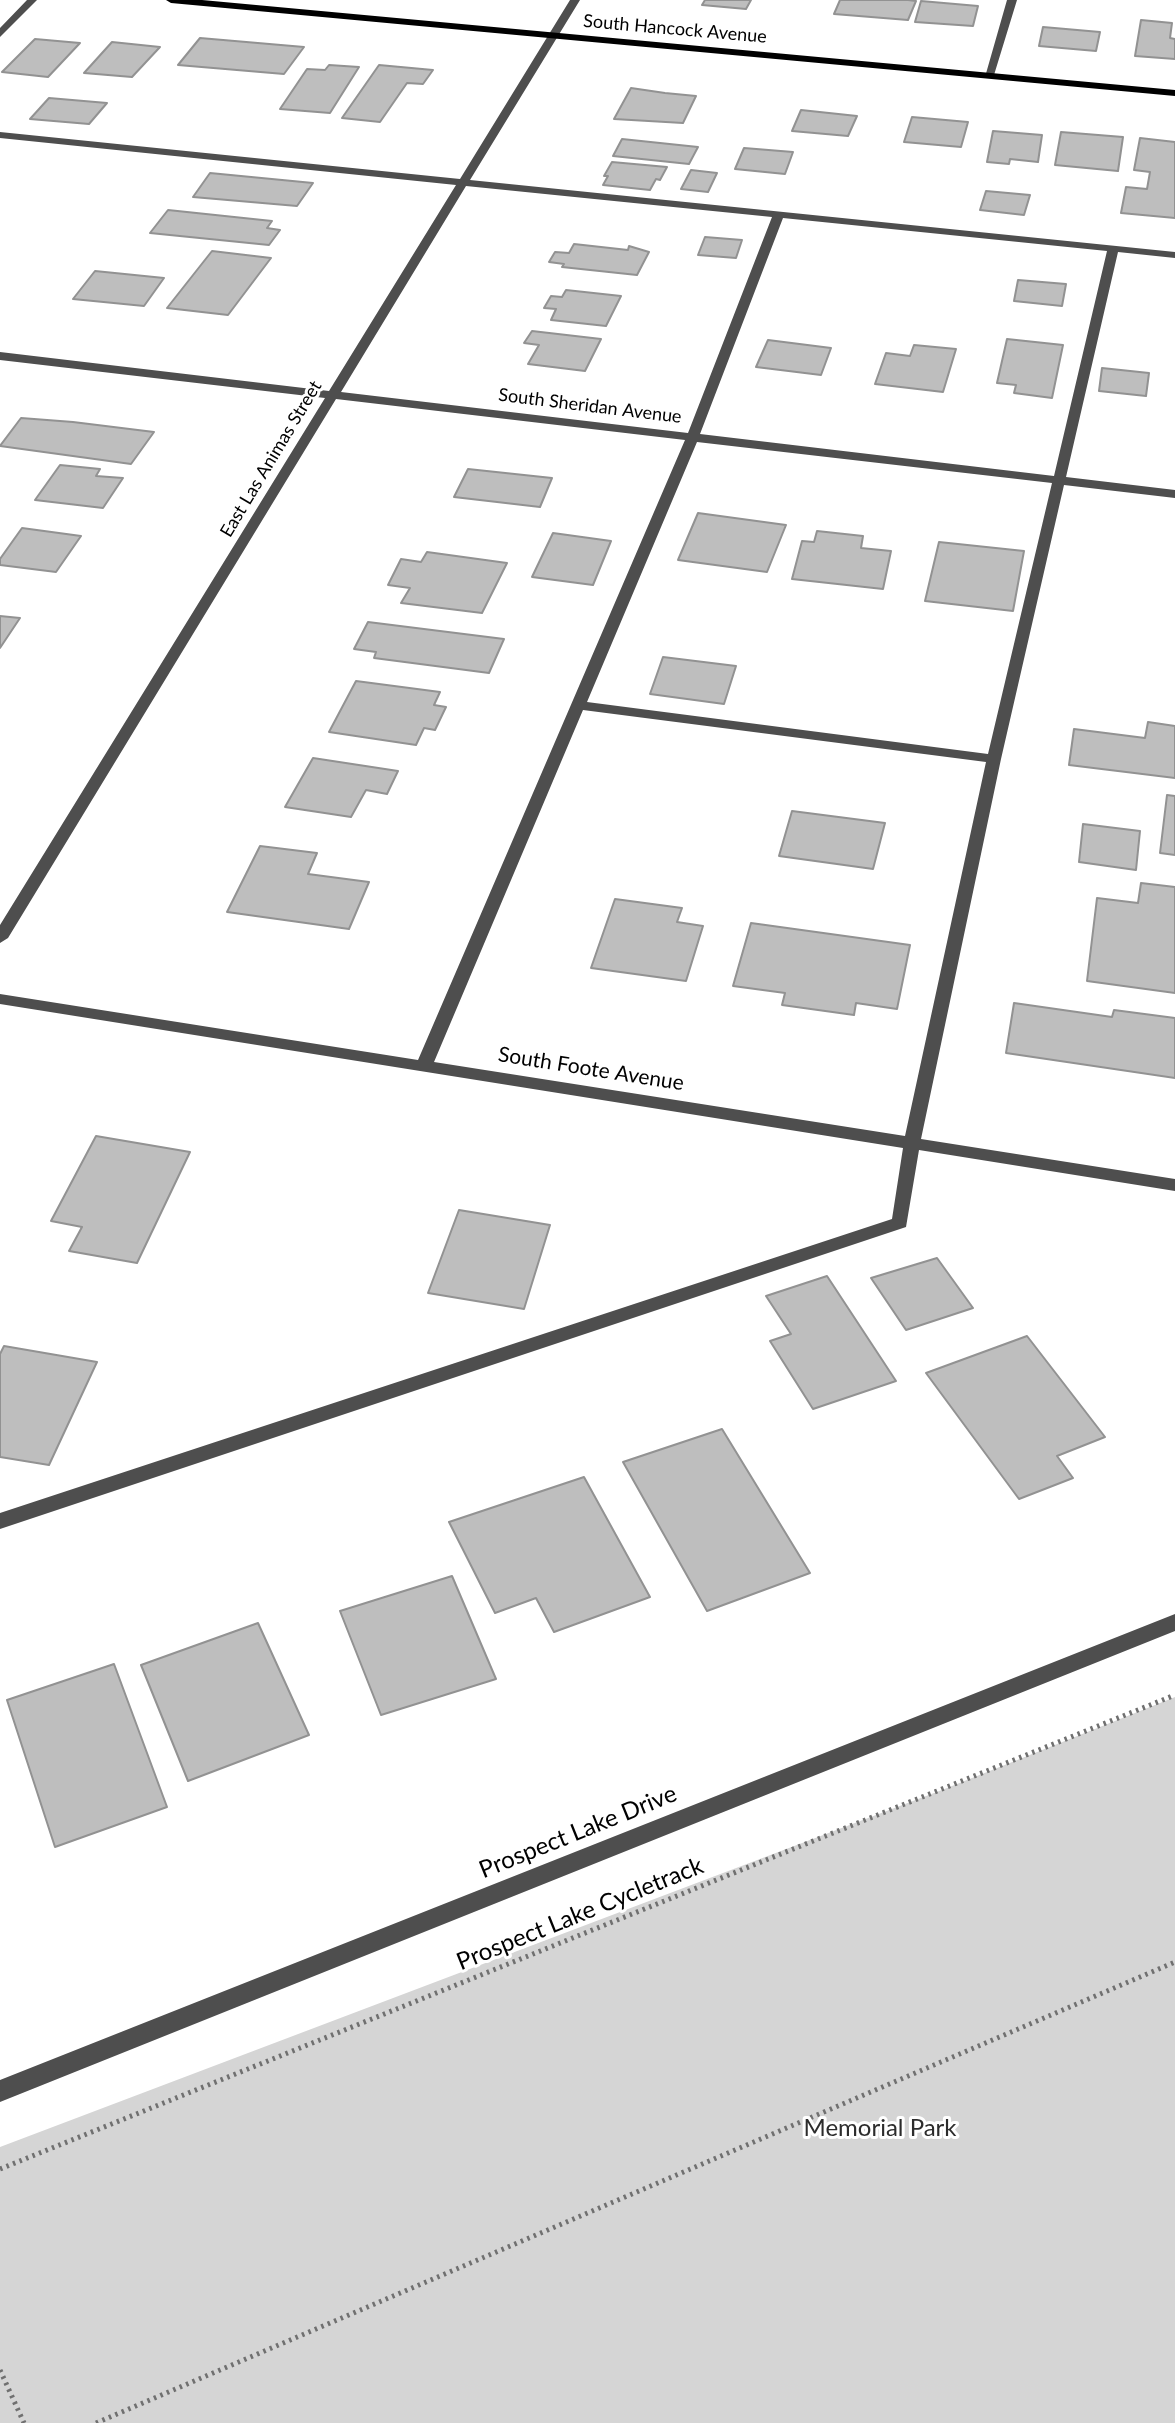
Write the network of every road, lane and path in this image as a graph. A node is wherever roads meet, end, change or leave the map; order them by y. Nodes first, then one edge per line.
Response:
1 (32, 0) edge
2 (171, 0) edge
3 (575, 0) edge
4 (1012, 0) edge
5 (0, 34) edge
6 (553, 35) junction
7 (989, 75) junction
8 (1175, 93) edge
9 (0, 135) edge
10 (465, 181) junction
11 (779, 214) junction
12 (1113, 248) junction
13 (1175, 255) edge
14 (0, 356) edge
15 (333, 395) junction
16 (693, 436) junction
17 (1058, 481) junction
18 (1175, 494) edge
19 (578, 705) junction
20 (994, 759) junction
21 (0, 938) edge
22 (0, 999) edge
23 (424, 1066) junction
24 (912, 1143) junction
25 (1175, 1185) edge
26 (0, 1521) edge
27 (1175, 1622) edge
28 (1175, 1695) edge
29 (1175, 1962) edge
30 (0, 2091) edge
31 (0, 2169) edge
32 (0, 2370) edge
33 (24, 2423) edge
34 (96, 2423) edge

1 - 5 street
2 - 6 main road, South Hancock Avenue
3 - 6 street, East Las Animas Street
4 - 7 street
6 - 7 main road, South Hancock Avenue
6 - 10 street, East Las Animas Street
7 - 8 main road, South Hancock Avenue
9 - 10 street
10 - 11 street
10 - 15 street, East Las Animas Street
11 - 12 street
11 - 16 street
12 - 13 street
12 - 17 street
14 - 15 street, South Sheridan Avenue
15 - 16 street, South Sheridan Avenue
15 - 21 street, East Las Animas Street
16 - 17 street, South Sheridan Avenue
16 - 19 street
17 - 18 street, South Sheridan Avenue
17 - 20 street
19 - 20 street
19 - 23 street
20 - 24 street
22 - 23 street, South Foote Avenue
23 - 24 street, South Foote Avenue
24 - 25 street, South Foote Avenue
24 - 26 street
27 - 30 street, Prospect Lake Drive
28 - 31 path, Prospect Lake Cycletrack
29 - 34 path
32 - 33 path

